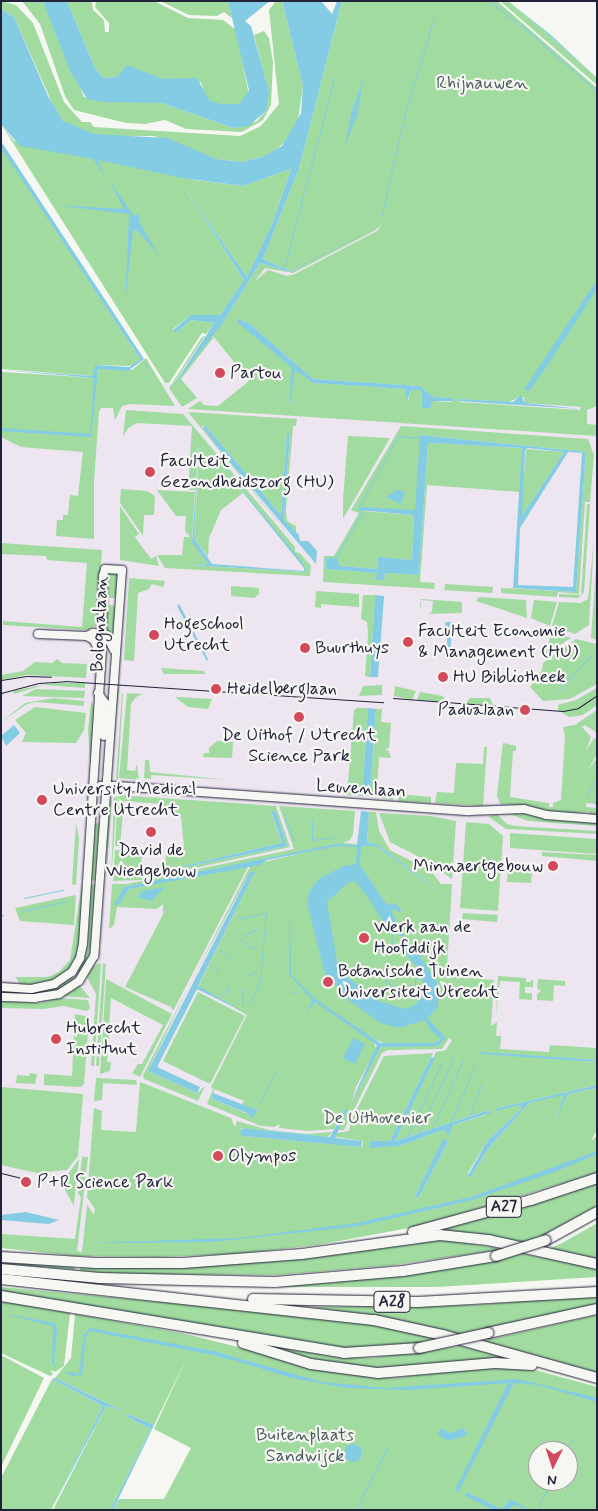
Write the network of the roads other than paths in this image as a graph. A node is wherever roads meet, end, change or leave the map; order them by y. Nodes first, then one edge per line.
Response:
1 (102, 601) junction
2 (119, 602) junction
3 (38, 634) dead end
4 (99, 634) junction
5 (87, 636) junction
6 (115, 652) junction
7 (101, 658) junction
8 (98, 694) junction
9 (107, 752) junction
10 (107, 786) junction
11 (122, 787) junction
12 (93, 790) junction
13 (106, 800) junction
14 (597, 819) edge
15 (1, 987) edge
16 (1, 997) edge
17 (597, 1178) edge
18 (597, 1212) edge
19 (349, 1247) junction
20 (1, 1257) edge
21 (597, 1264) edge
22 (1, 1269) edge
23 (1, 1279) edge
24 (597, 1292) edge
25 (1, 1296) edge
26 (187, 1297) junction
27 (597, 1309) edge
28 (206, 1331) junction
29 (554, 1366) junction
30 (597, 1378) edge

1 - 2 main road
1 - 2 main road, Bolognalaan
1 - 4 main road, Bolognalaan
2 - 6 main road, Bolognalaan
3 - 5 main road
4 - 5 main road
4 - 6 main road
4 - 7 main road, Bolognalaan
5 - 7 main road
6 - 9 main road, Bolognalaan
7 - 8 main road, Bolognalaan
8 - 9 main road
8 - 12 main road, Bolognalaan
9 - 10 main road
10 - 11 main road, Leuvenlaan
10 - 12 main road, Leuvenlaan
10 - 13 main road
11 - 13 main road
11 - 14 main road, Leuvenlaan
12 - 15 main road, Bolognalaan
13 - 16 main road
17 - 19 highway, A27
18 - 22 highway, A28, bridge
19 - 20 highway
19 - 21 highway
23 - 26 highway, A28
24 - 26 highway, A28
25 - 28 highway, A28
26 - 29 highway, A28
27 - 28 highway, A28, bridge
28 - 29 highway, A28
29 - 30 highway, A28

